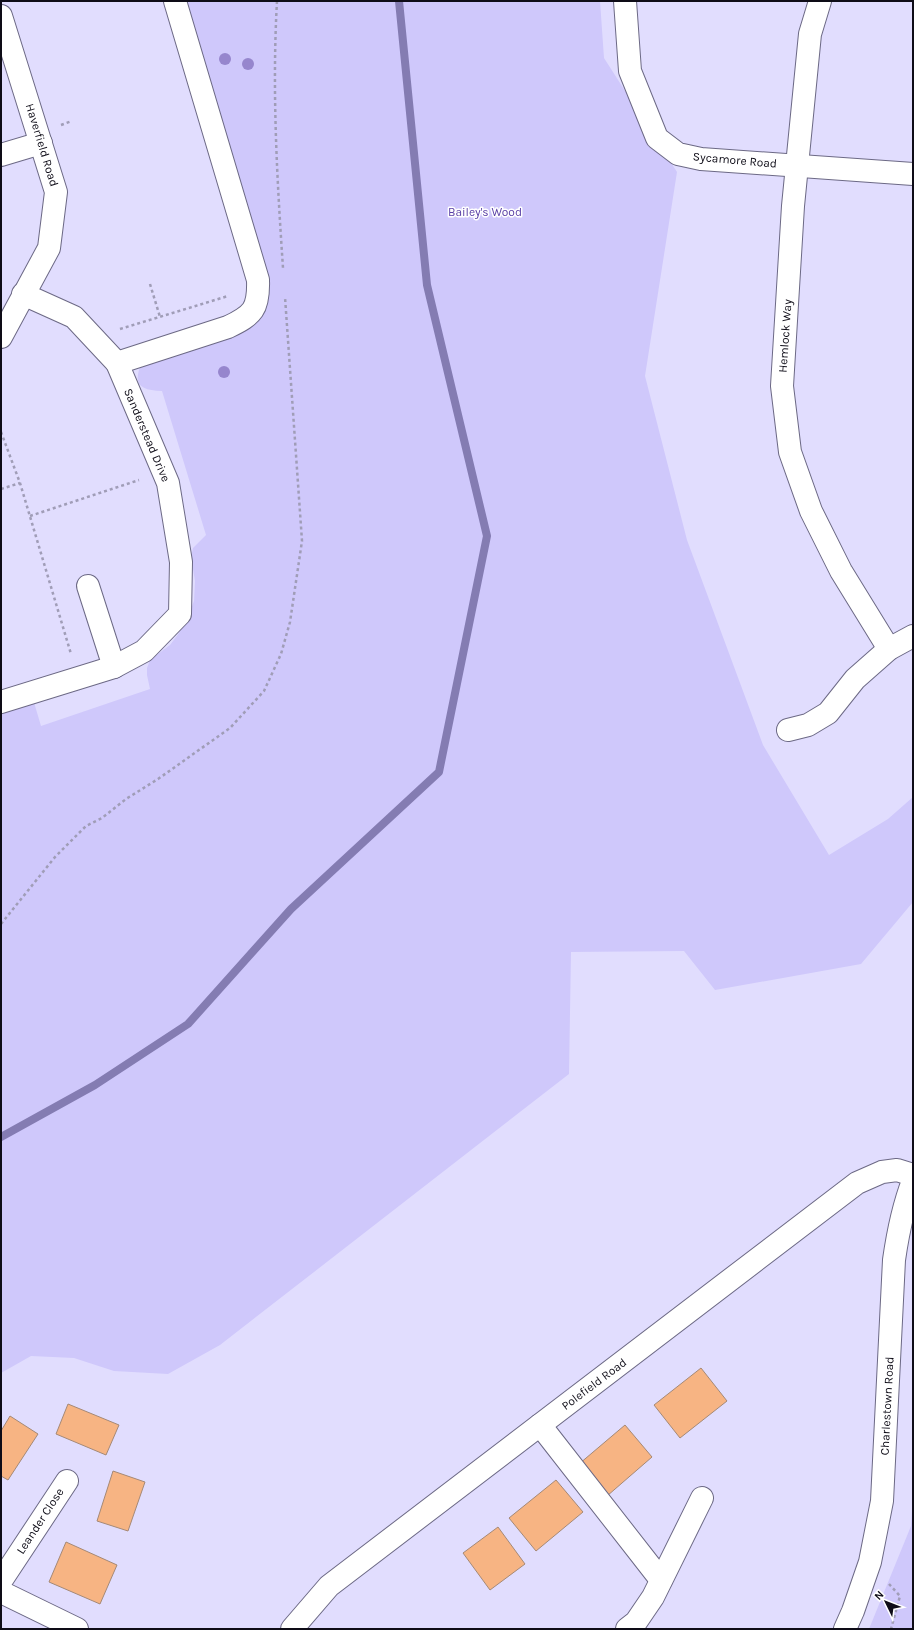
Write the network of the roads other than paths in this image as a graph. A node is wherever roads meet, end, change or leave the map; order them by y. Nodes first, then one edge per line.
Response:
1 (175, 1) edge
2 (625, 1) edge
3 (820, 1) edge
4 (1, 16) edge
5 (41, 143) junction
6 (1, 155) edge
7 (797, 165) junction
8 (913, 174) edge
9 (23, 294) junction
10 (1, 337) edge
11 (116, 363) junction
12 (88, 586) dead end
13 (913, 636) edge
14 (889, 649) junction
15 (114, 666) junction
16 (1, 702) edge
17 (788, 730) dead end
18 (913, 1175) edge
19 (913, 1181) edge
20 (540, 1425) junction
21 (67, 1481) dead end
22 (702, 1498) dead end
23 (661, 1580) junction
24 (1, 1581) edge
25 (1, 1592) edge
26 (77, 1629) edge
27 (292, 1629) edge
28 (627, 1629) edge
29 (845, 1629) edge

1 - 11 street
2 - 7 street, Sycamore Road
3 - 7 street, Hemlock Way
4 - 5 street, Haverfield Road
5 - 6 street
5 - 9 street, Haverfield Road
7 - 8 street, Sycamore Road
7 - 14 street, Hemlock Way
9 - 10 street, Haverfield Road
9 - 11 street, Sanderstead Drive
11 - 15 street, Sanderstead Drive
12 - 15 street
13 - 14 street
14 - 17 street
15 - 16 street, Sanderstead Drive
18 - 20 street, Polefield Road
19 - 29 street, Charlestown Road
20 - 23 street
20 - 27 street, Polefield Road
21 - 24 street, Leander Close
22 - 23 street
23 - 28 street
25 - 26 street

